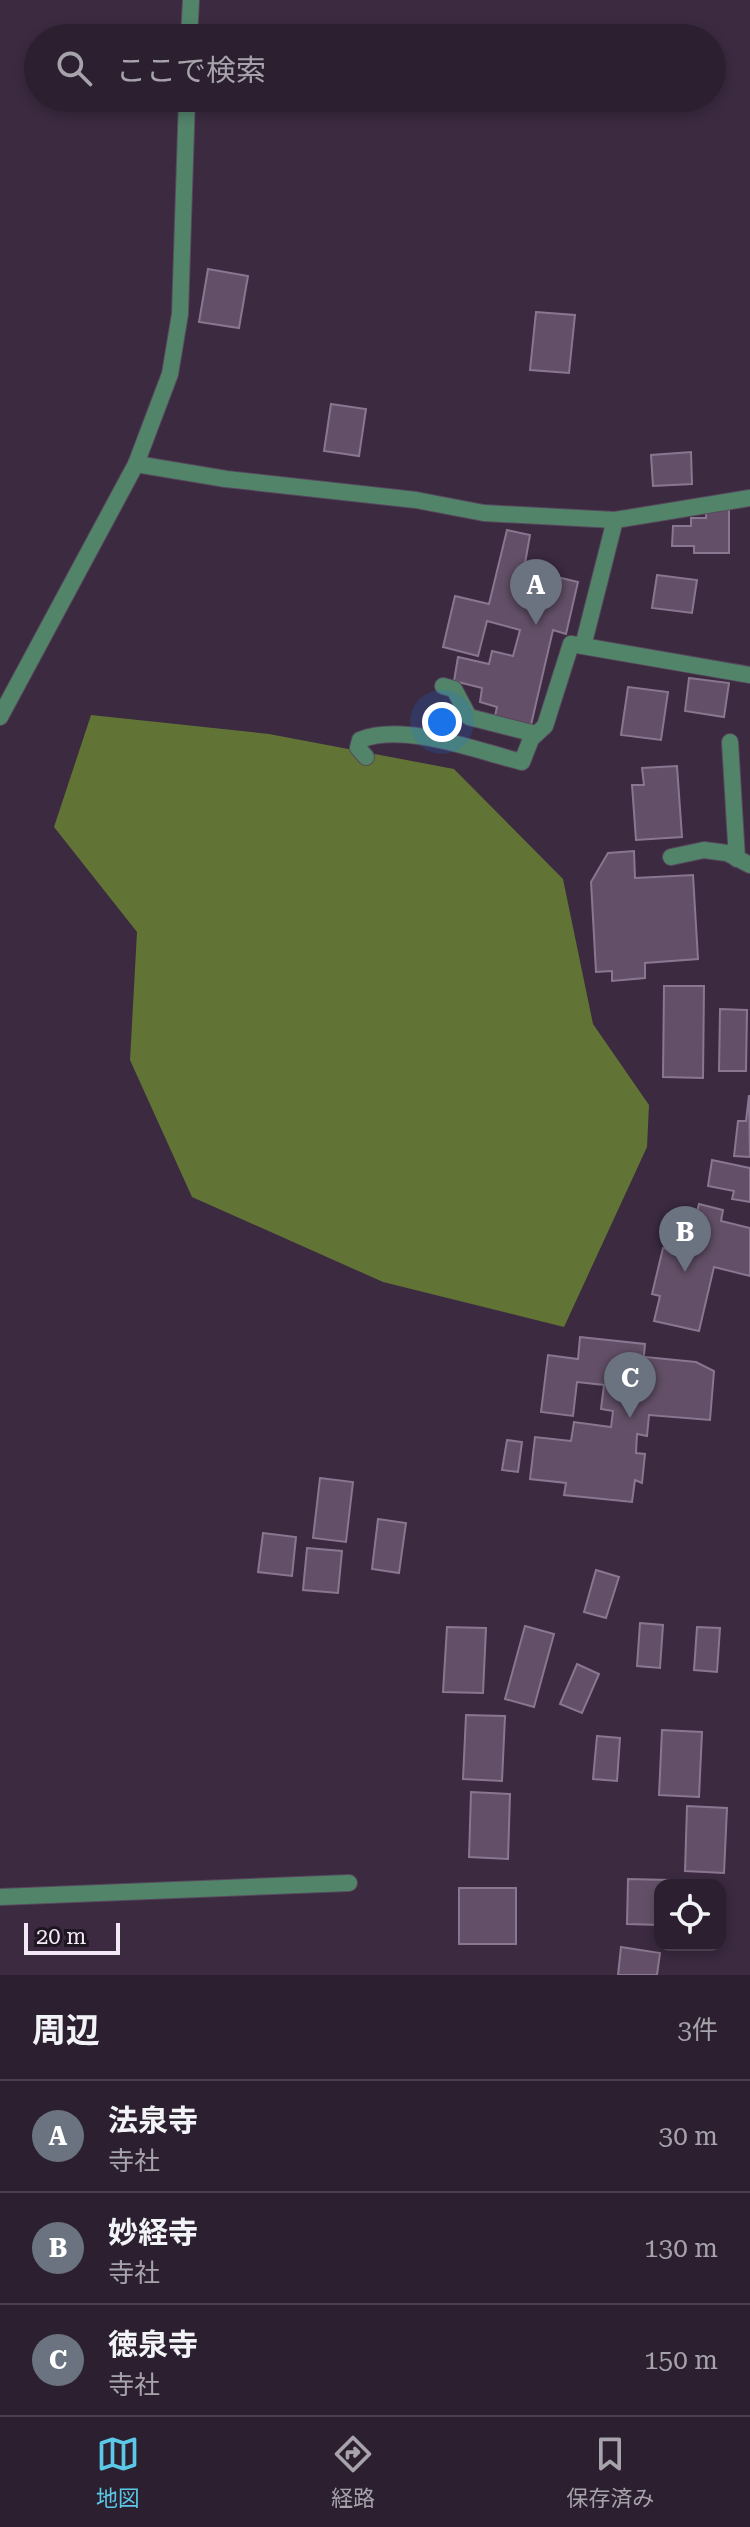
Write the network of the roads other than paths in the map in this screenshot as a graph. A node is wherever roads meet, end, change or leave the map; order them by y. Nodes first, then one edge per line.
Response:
1 (191, 0) edge
2 (190, 24) edge
3 (187, 112) edge
4 (136, 464) junction
5 (750, 498) edge
6 (615, 520) junction
7 (577, 645) junction
8 (750, 675) edge
9 (443, 686) dead end
10 (0, 717) edge
11 (536, 734) junction
12 (730, 742) dead end
13 (366, 757) dead end
14 (671, 857) dead end
15 (744, 862) edge
16 (349, 1883) dead end
17 (0, 1897) edge

1 - 2 street
3 - 4 street
4 - 6 street
4 - 10 street
5 - 6 street
6 - 7 street
7 - 8 street
7 - 11 street
9 - 11 street
11 - 13 street
12 - 15 street
14 - 15 street
16 - 17 street

